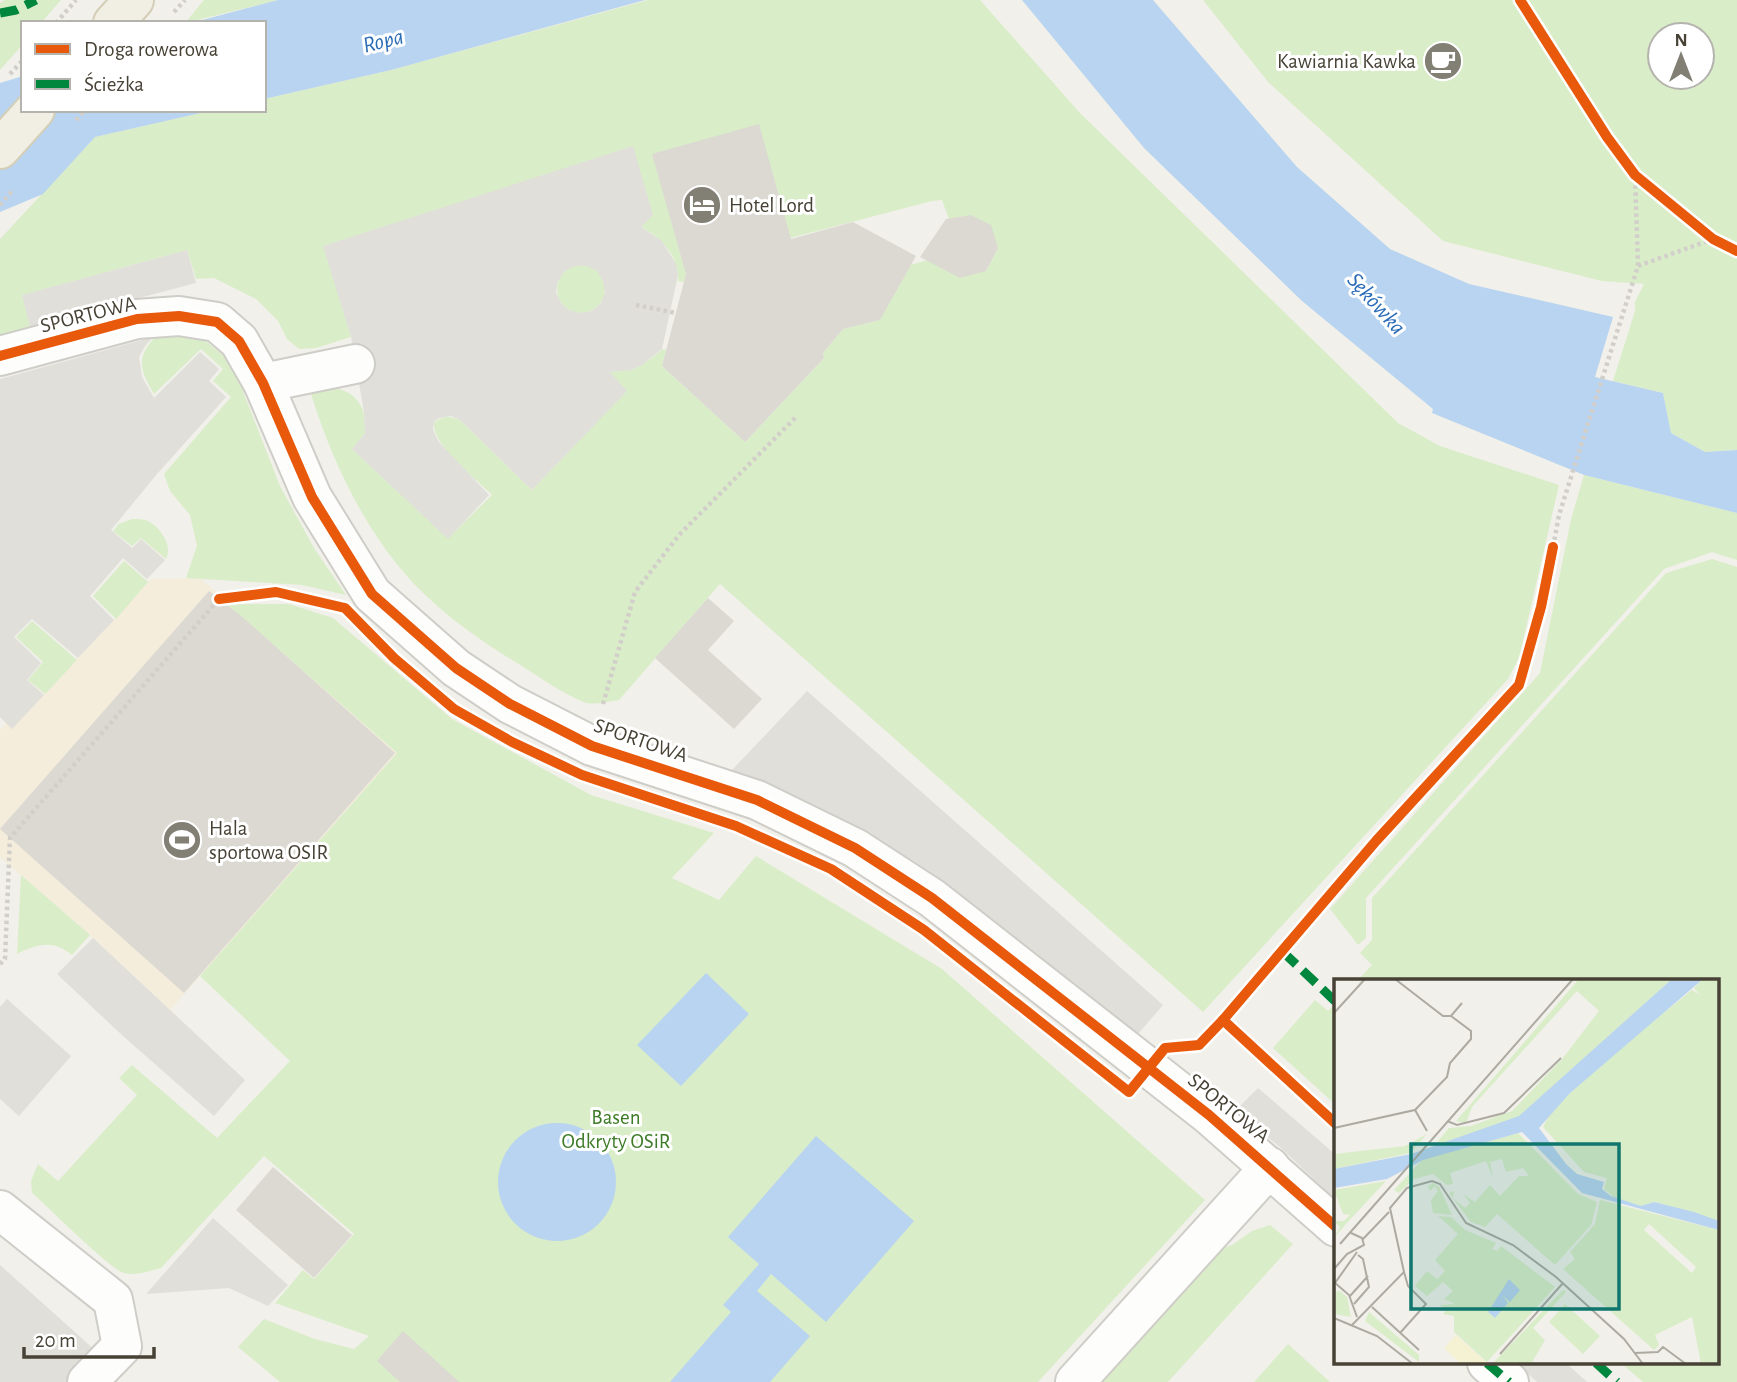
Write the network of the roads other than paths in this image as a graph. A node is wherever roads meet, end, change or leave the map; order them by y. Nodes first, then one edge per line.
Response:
1 (134, 0) edge
2 (115, 21) edge
3 (33, 112) edge
4 (0, 149) edge
5 (0, 356) edge
6 (355, 364) dead end
7 (263, 383) junction
8 (1270, 1167) junction
9 (0, 1210) edge
10 (1334, 1225) edge
11 (1488, 1364) edge
12 (87, 1382) edge
13 (1075, 1382) edge
14 (1509, 1382) edge

1 - 2 main road
3 - 4 main road
5 - 7 street, SPORTOWA
6 - 7 street
7 - 8 street, SPORTOWA
8 - 10 street, SPORTOWA
8 - 13 street
9 - 12 street
11 - 14 street

